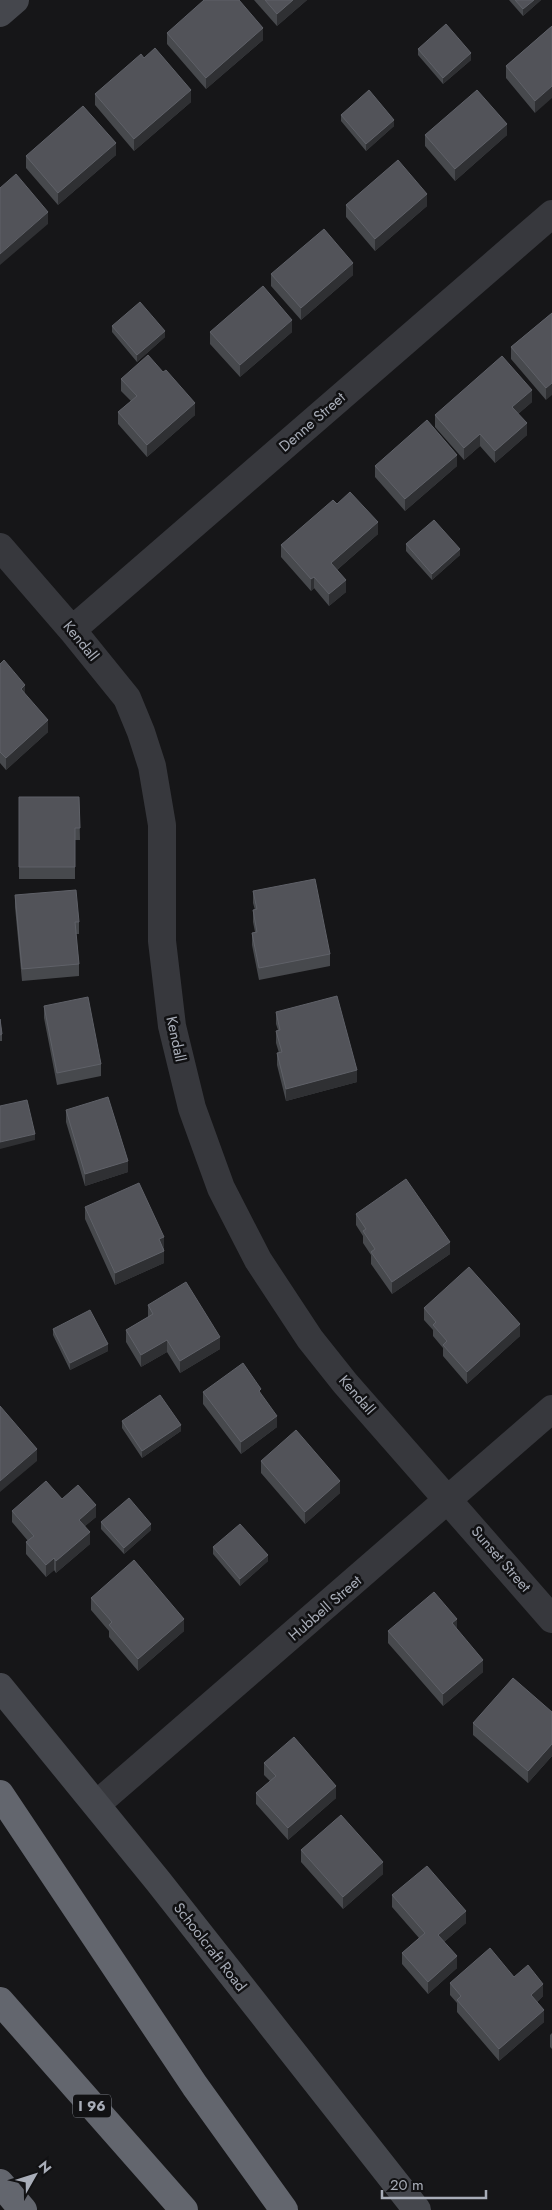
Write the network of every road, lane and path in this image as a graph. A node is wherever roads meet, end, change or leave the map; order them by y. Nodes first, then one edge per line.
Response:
1 (15, 0) edge
2 (0, 13) edge
3 (552, 214) edge
4 (0, 547) edge
5 (72, 630) junction
6 (552, 1409) edge
7 (449, 1500) junction
8 (552, 1619) edge
9 (0, 1687) edge
10 (0, 1794) edge
11 (97, 1804) junction
12 (0, 2001) edge
13 (0, 2183) edge
14 (24, 2210) edge
15 (184, 2210) edge
16 (284, 2210) edge
17 (417, 2210) edge

1 - 2 main road
3 - 5 street, Denne Street
4 - 5 street, Kendall
5 - 7 street, Kendall
6 - 7 street, Hubbell Street
7 - 8 street, Sunset Street
7 - 11 street, Hubbell Street
9 - 11 main road, Schoolcraft Road
10 - 16 highway
11 - 17 main road, Schoolcraft Road
12 - 15 highway, I 96
13 - 14 highway

